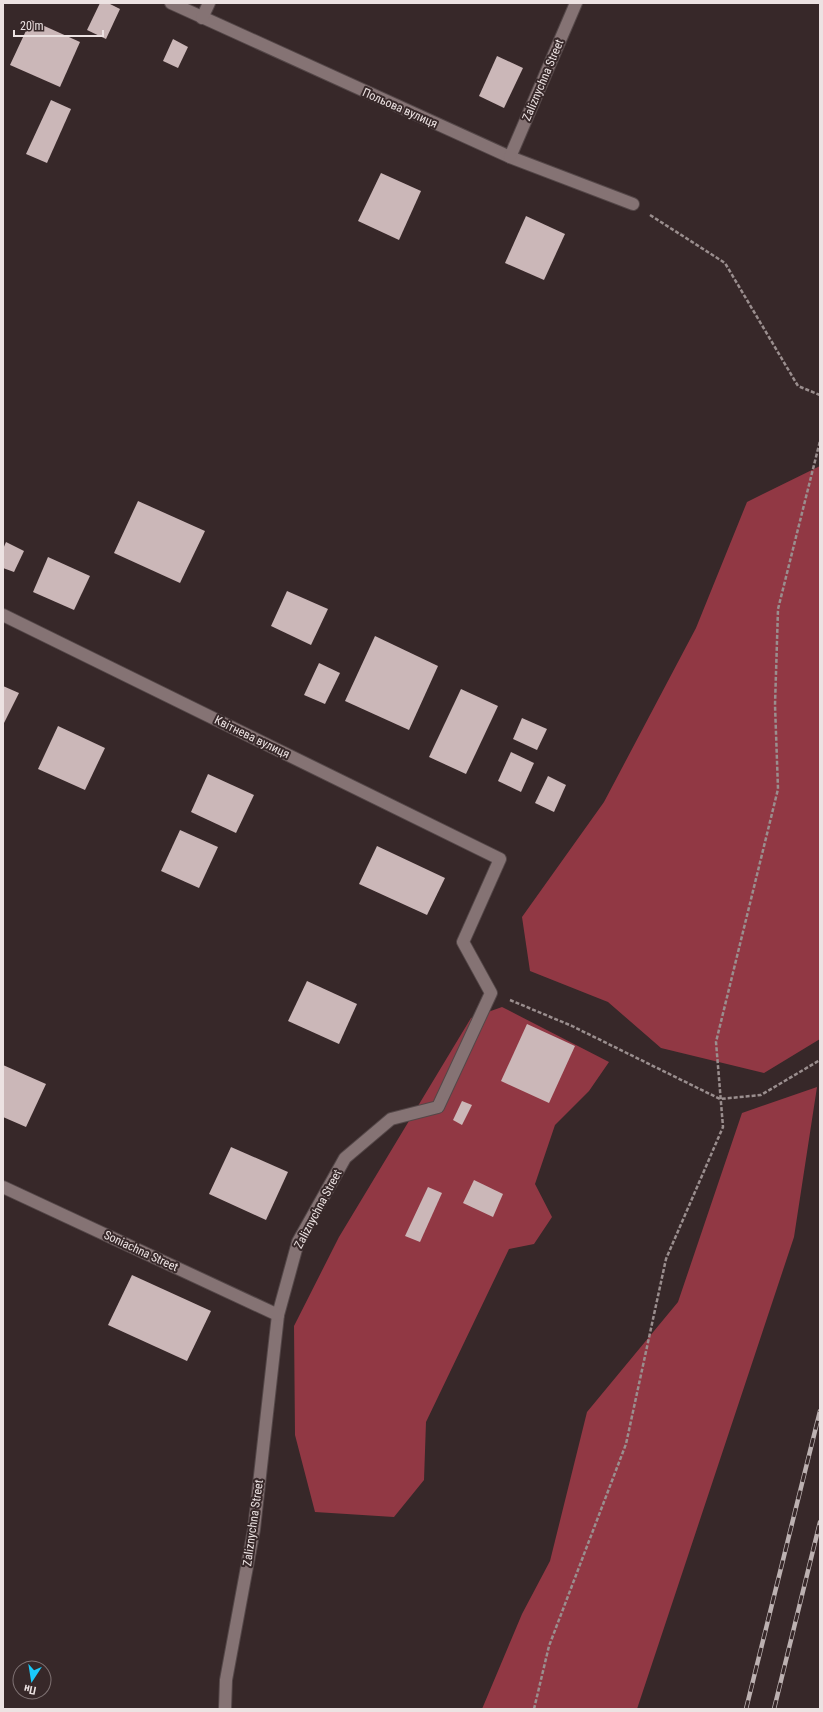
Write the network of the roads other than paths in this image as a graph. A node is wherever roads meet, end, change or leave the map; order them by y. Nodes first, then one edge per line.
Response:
1 (171, 3) edge
2 (209, 3) edge
3 (576, 3) edge
4 (202, 18) junction
5 (510, 157) junction
6 (633, 204) road end
7 (3, 615) edge
8 (491, 993) joint
9 (3, 1187) edge
10 (278, 1315) junction
11 (224, 1709) edge

1 - 4 street, Польова вулиця
2 - 4 street
3 - 5 street, Zaliznychna Street
4 - 5 street, Польова вулиця
5 - 6 street, Польова вулиця
7 - 8 street, Квітнева вулиця
8 - 10 street, Zaliznychna Street
9 - 10 street, Soniachna Street
10 - 11 street, Zaliznychna Street

